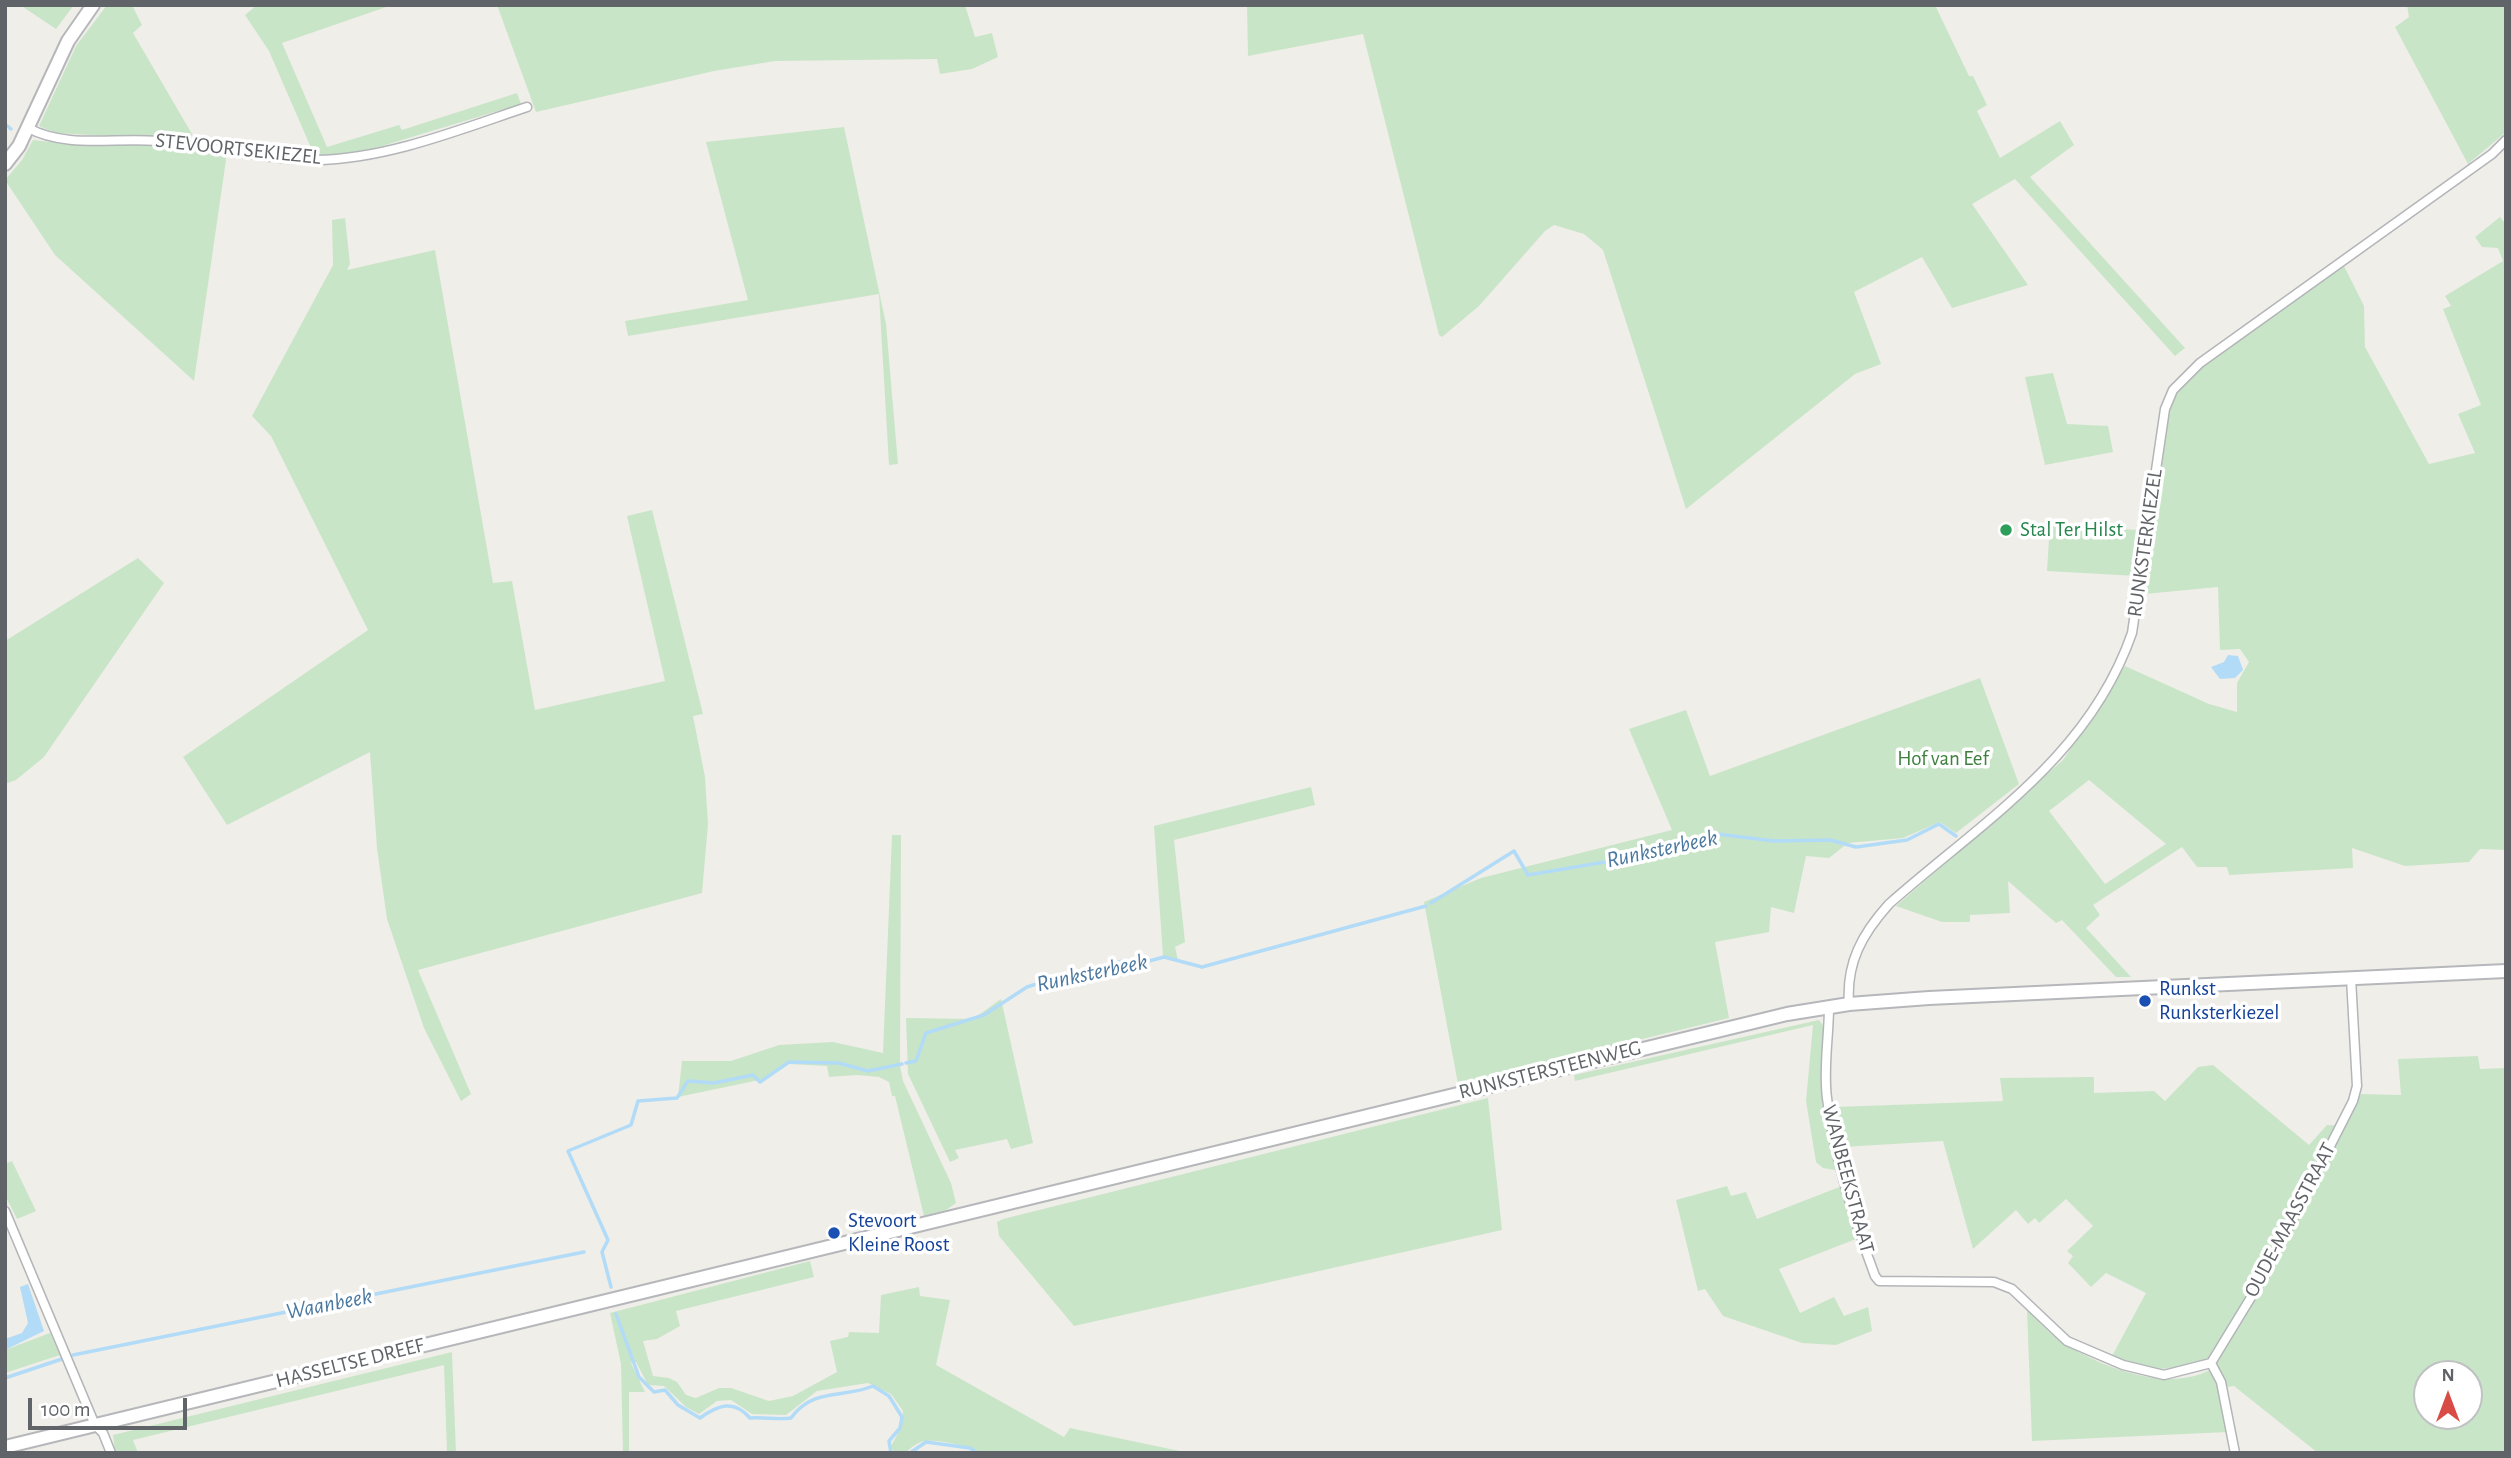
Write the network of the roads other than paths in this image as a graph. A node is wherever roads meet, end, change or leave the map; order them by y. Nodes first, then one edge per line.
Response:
1 (93, 5) edge
2 (527, 107) dead end
3 (28, 128) junction
4 (2506, 140) edge
5 (5, 164) edge
6 (2506, 971) edge
7 (2351, 978) junction
8 (1849, 1004) junction
9 (1829, 1007) junction
10 (5, 1211) edge
11 (614, 1300) joint
12 (2211, 1363) junction
13 (94, 1425) junction
14 (5, 1447) edge
15 (111, 1453) edge
16 (2235, 1453) edge

1 - 3 street
2 - 3 street, STEVOORTSEKIEZEL
3 - 5 street
4 - 8 street, RUNKSTERKIEZEL
6 - 7 street, RUNKSTERSTEENWEG
7 - 8 street, RUNKSTERSTEENWEG
7 - 12 street, OUDE-MAASSTRAAT
8 - 9 street, RUNKSTERSTEENWEG
9 - 11 street, RUNKSTERSTEENWEG
9 - 12 street, WANBEEKSTRAAT
10 - 13 street
11 - 13 street, HASSELTSE DREEF
12 - 16 street
13 - 14 street, HASSELTSE DREEF
13 - 15 street

